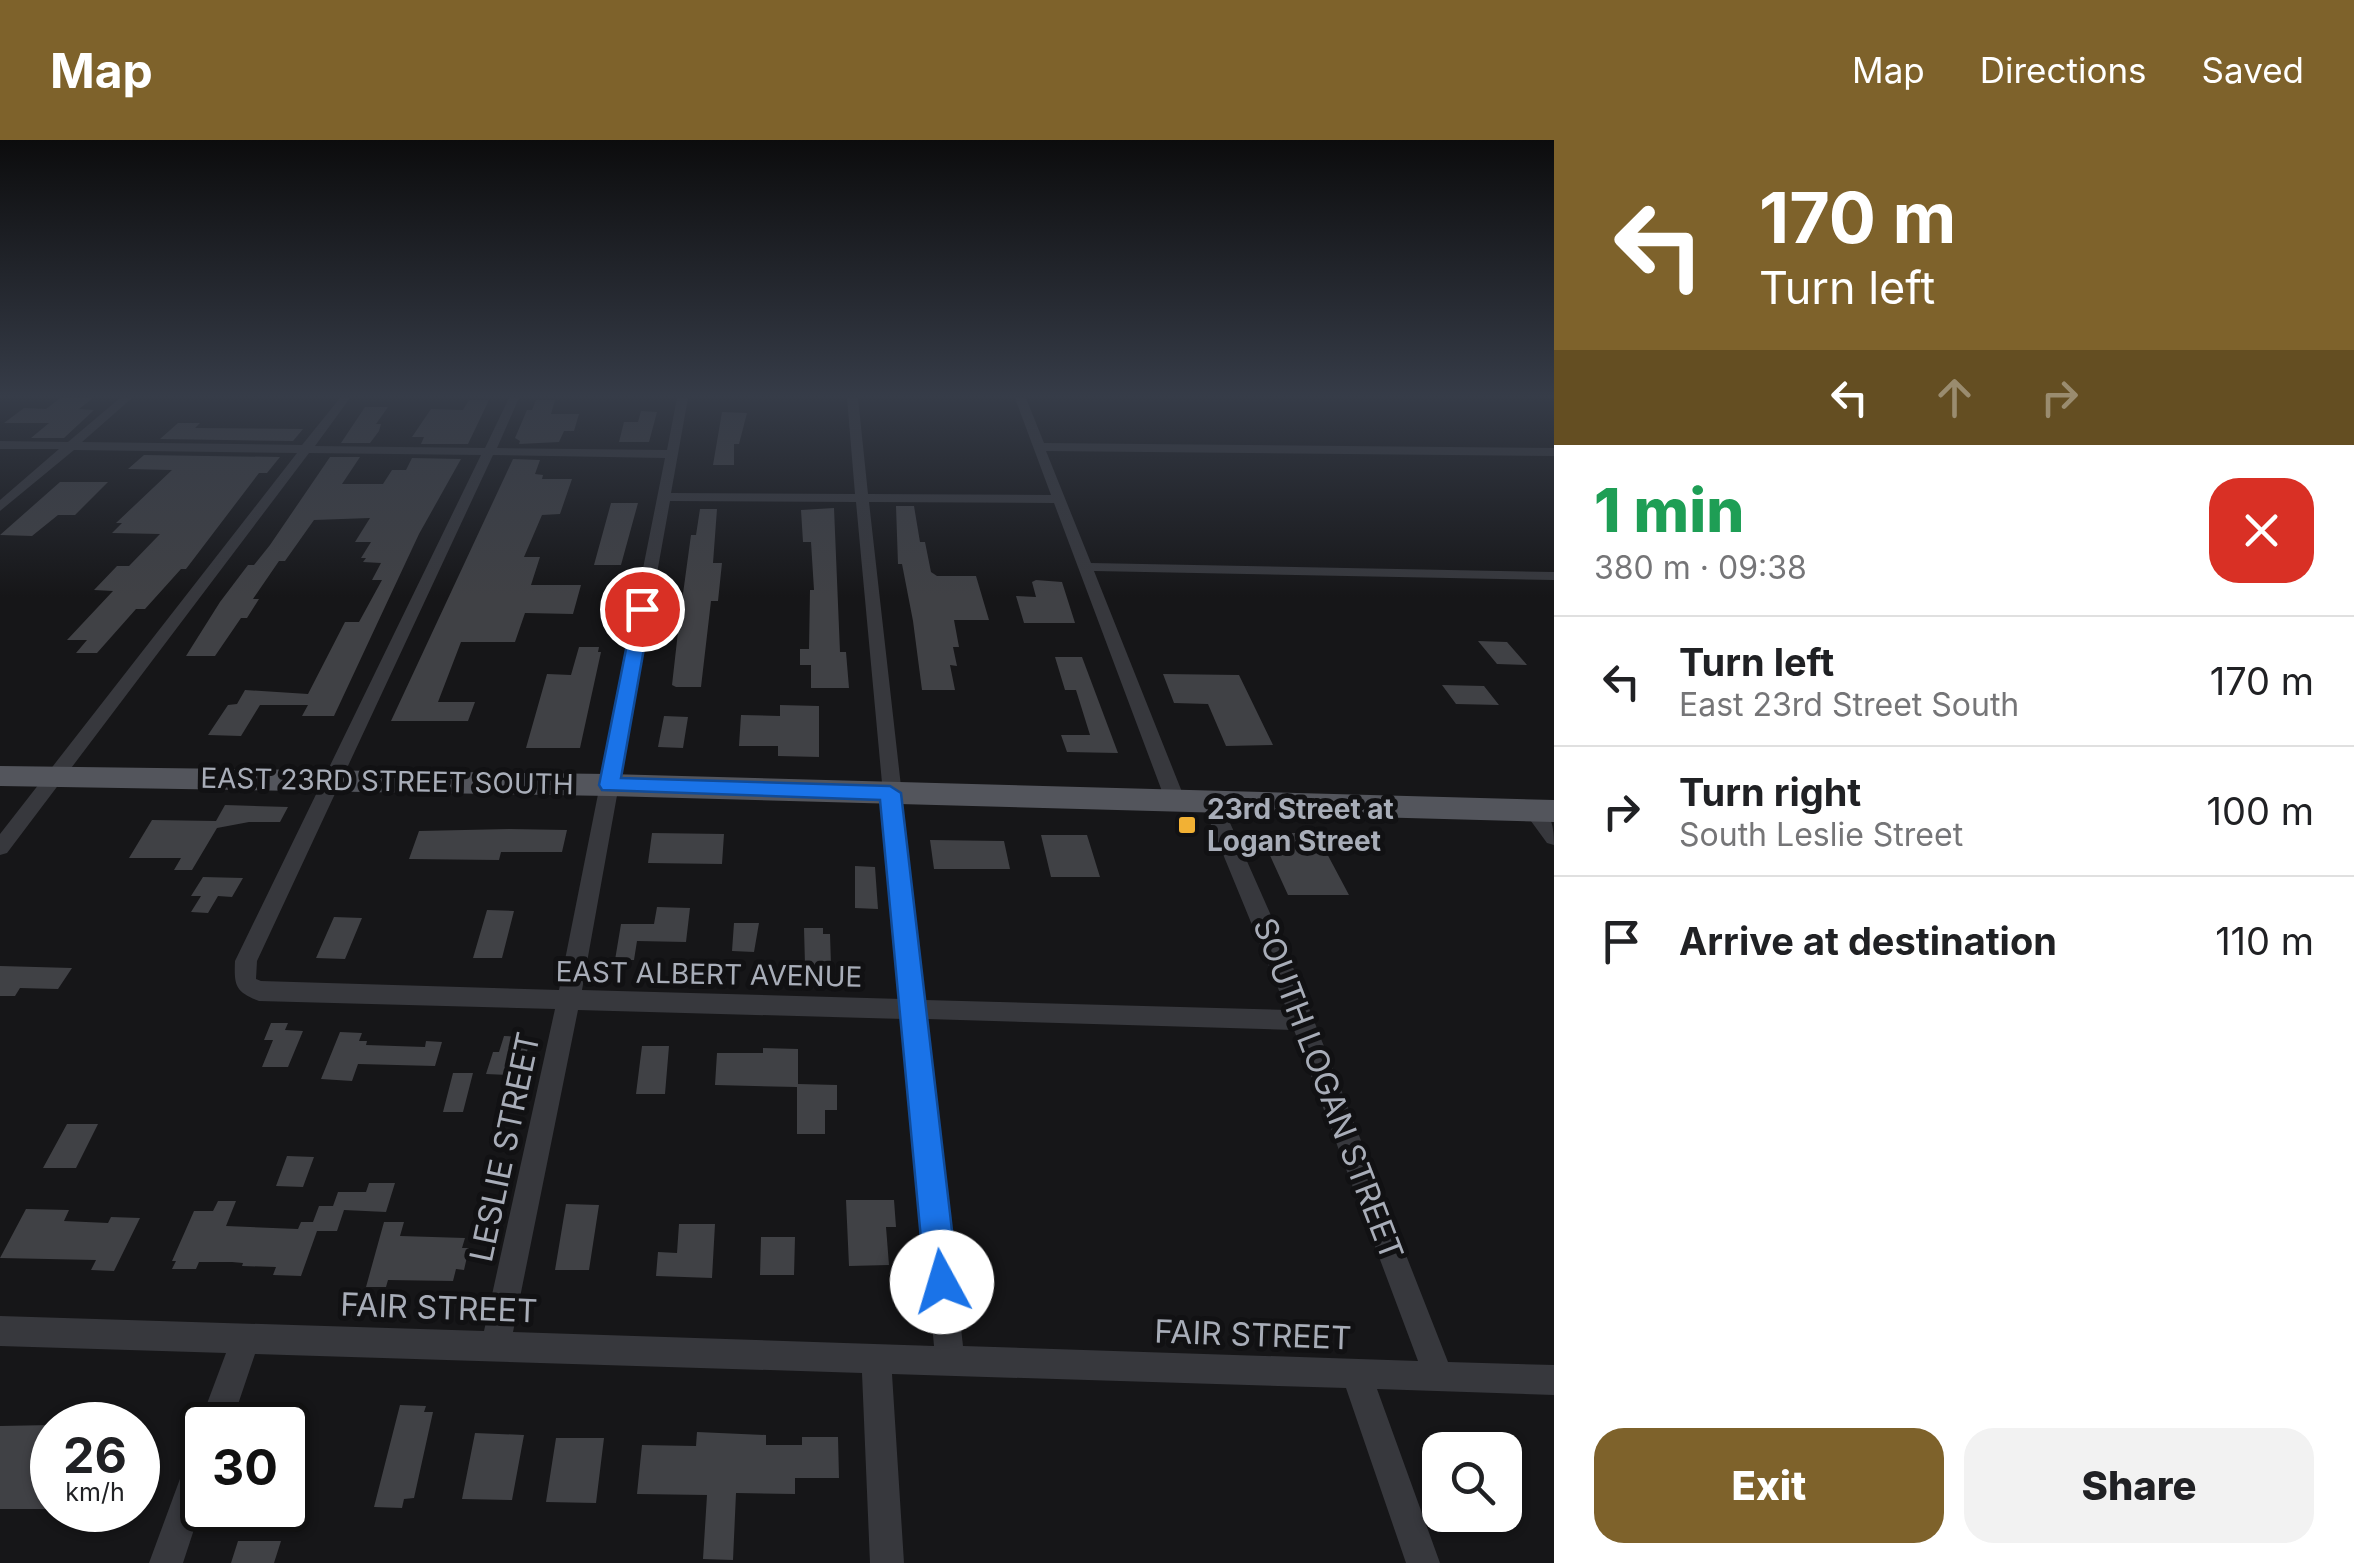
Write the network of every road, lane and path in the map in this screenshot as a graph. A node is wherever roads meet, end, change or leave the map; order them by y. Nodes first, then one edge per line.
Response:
1 (49, 464) edge
2 (294, 464) edge
3 (482, 464) edge
4 (670, 464) edge
5 (860, 464) edge
6 (1047, 464) edge
7 (664, 496) junction
8 (864, 498) junction
9 (1061, 499) junction
10 (0, 507) edge
11 (1087, 567) junction
12 (1554, 576) edge
13 (0, 776) edge
14 (55, 776) junction
15 (333, 780) junction
16 (609, 785) junction
17 (890, 793) junction
18 (1176, 802) junction
19 (1212, 803) junction
20 (1544, 811) edge
21 (1554, 838) edge
22 (0, 848) edge
23 (568, 1002) junction
24 (913, 1008) junction
25 (1302, 1020) junction
26 (0, 1331) edge
27 (246, 1338) junction
28 (496, 1345) junction
29 (876, 1357) junction
30 (950, 1360) junction
31 (1356, 1374) junction
32 (1439, 1376) junction
33 (1554, 1380) edge
34 (223, 1402) edge
35 (180, 1523) edge
36 (166, 1563) edge
37 (887, 1563) edge
38 (1422, 1563) edge

1 - 10 street
2 - 14 street
3 - 15 street
4 - 7 street, LESLIE STREET
5 - 8 street
6 - 9 street
7 - 8 street
7 - 16 street, LESLIE STREET
8 - 9 street
8 - 17 street
9 - 11 street
11 - 12 street
11 - 18 street
13 - 14 main road, EAST 23RD STREET SOUTH
14 - 15 main road, EAST 23RD STREET SOUTH
14 - 22 street
15 - 16 main road, EAST 23RD STREET SOUTH
15 - 23 street, EAST ALBERT AVENUE
16 - 17 main road, EAST 23RD STREET SOUTH
16 - 23 street, LESLIE STREET
17 - 18 main road, EAST 23RD STREET SOUTH
17 - 24 street
18 - 19 main road, EAST 23RD STREET SOUTH
19 - 20 main road, EAST 23RD STREET SOUTH
19 - 25 street, SOUTH LOGAN STREET
20 - 21 street
23 - 24 street, EAST ALBERT AVENUE
23 - 28 street, LESLIE STREET
24 - 25 street, EAST ALBERT AVENUE
24 - 30 street
25 - 32 street, SOUTH LOGAN STREET
26 - 27 street, FAIR STREET
27 - 28 street, FAIR STREET
27 - 34 street
28 - 29 street, FAIR STREET
29 - 30 street, FAIR STREET
29 - 37 street
30 - 31 street, FAIR STREET
31 - 32 street, FAIR STREET
31 - 38 street
32 - 33 street, FAIR STREET
35 - 36 street

